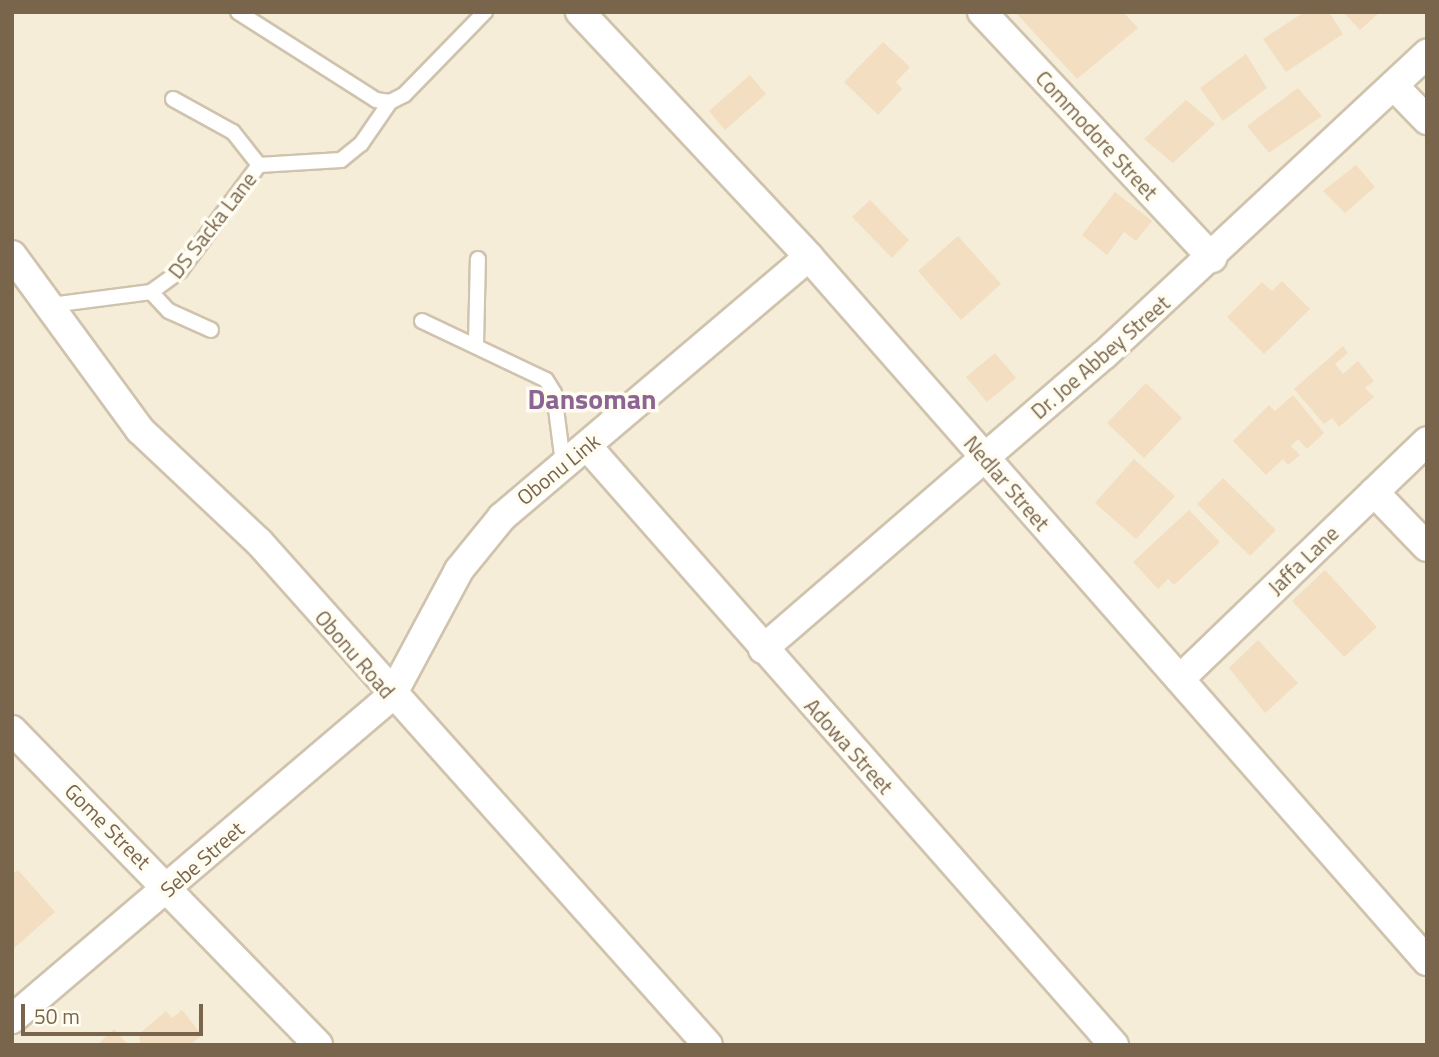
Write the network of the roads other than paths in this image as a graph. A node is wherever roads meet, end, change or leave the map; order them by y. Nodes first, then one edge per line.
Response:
1 (238, 12) edge
2 (485, 12) edge
3 (580, 12) edge
4 (982, 12) edge
5 (1427, 54) edge
6 (1395, 87) junction
7 (173, 99) dead end
8 (390, 102) junction
9 (1427, 120) edge
10 (259, 166) junction
11 (12, 255) edge
12 (809, 257) junction
13 (1212, 258) junction
14 (478, 259) dead end
15 (152, 292) junction
16 (51, 305) junction
17 (422, 321) dead end
18 (211, 330) dead end
19 (475, 344) junction
20 (1427, 441) edge
21 (587, 446) junction
22 (985, 457) junction
23 (563, 463) junction
24 (1374, 492) junction
25 (1427, 547) edge
26 (763, 649) junction
27 (1180, 679) junction
28 (391, 697) junction
29 (12, 730) edge
30 (169, 888) junction
31 (1427, 961) edge
32 (12, 1019) edge
33 (318, 1045) edge
34 (708, 1045) edge
35 (1114, 1045) edge

1 - 8 lane
2 - 8 lane, DS Sacka Lane
3 - 12 street, Nedlar Street
4 - 13 street, Commodore Street
5 - 6 street, Dr. Joe Abbey Street
6 - 9 street
6 - 13 street, Dr. Joe Abbey Street
7 - 10 lane
8 - 10 lane, DS Sacka Lane
10 - 15 lane, DS Sacka Lane
11 - 16 street, Obonu Road
12 - 21 street, Obonu Link
12 - 22 street, Nedlar Street
13 - 22 street, Dr. Joe Abbey Street
14 - 19 lane
15 - 16 lane, DS Sacka Lane
15 - 18 lane
16 - 28 street, Obonu Road
17 - 19 lane
19 - 23 lane
20 - 24 street, Jaffa Lane
21 - 23 street, Obonu Link
21 - 26 street, Adowa Street
22 - 26 street, Dr. Joe Abbey Street
22 - 27 street, Nedlar Street
23 - 28 street, Obonu Link
24 - 25 street
24 - 27 street, Jaffa Lane
26 - 35 street, Adowa Street
27 - 31 street, Nedlar Street
28 - 30 street, Sebe Street
28 - 34 street, Obonu Road
29 - 30 street, Gome Street
30 - 32 street, Sebe Street
30 - 33 street, Gome Street

